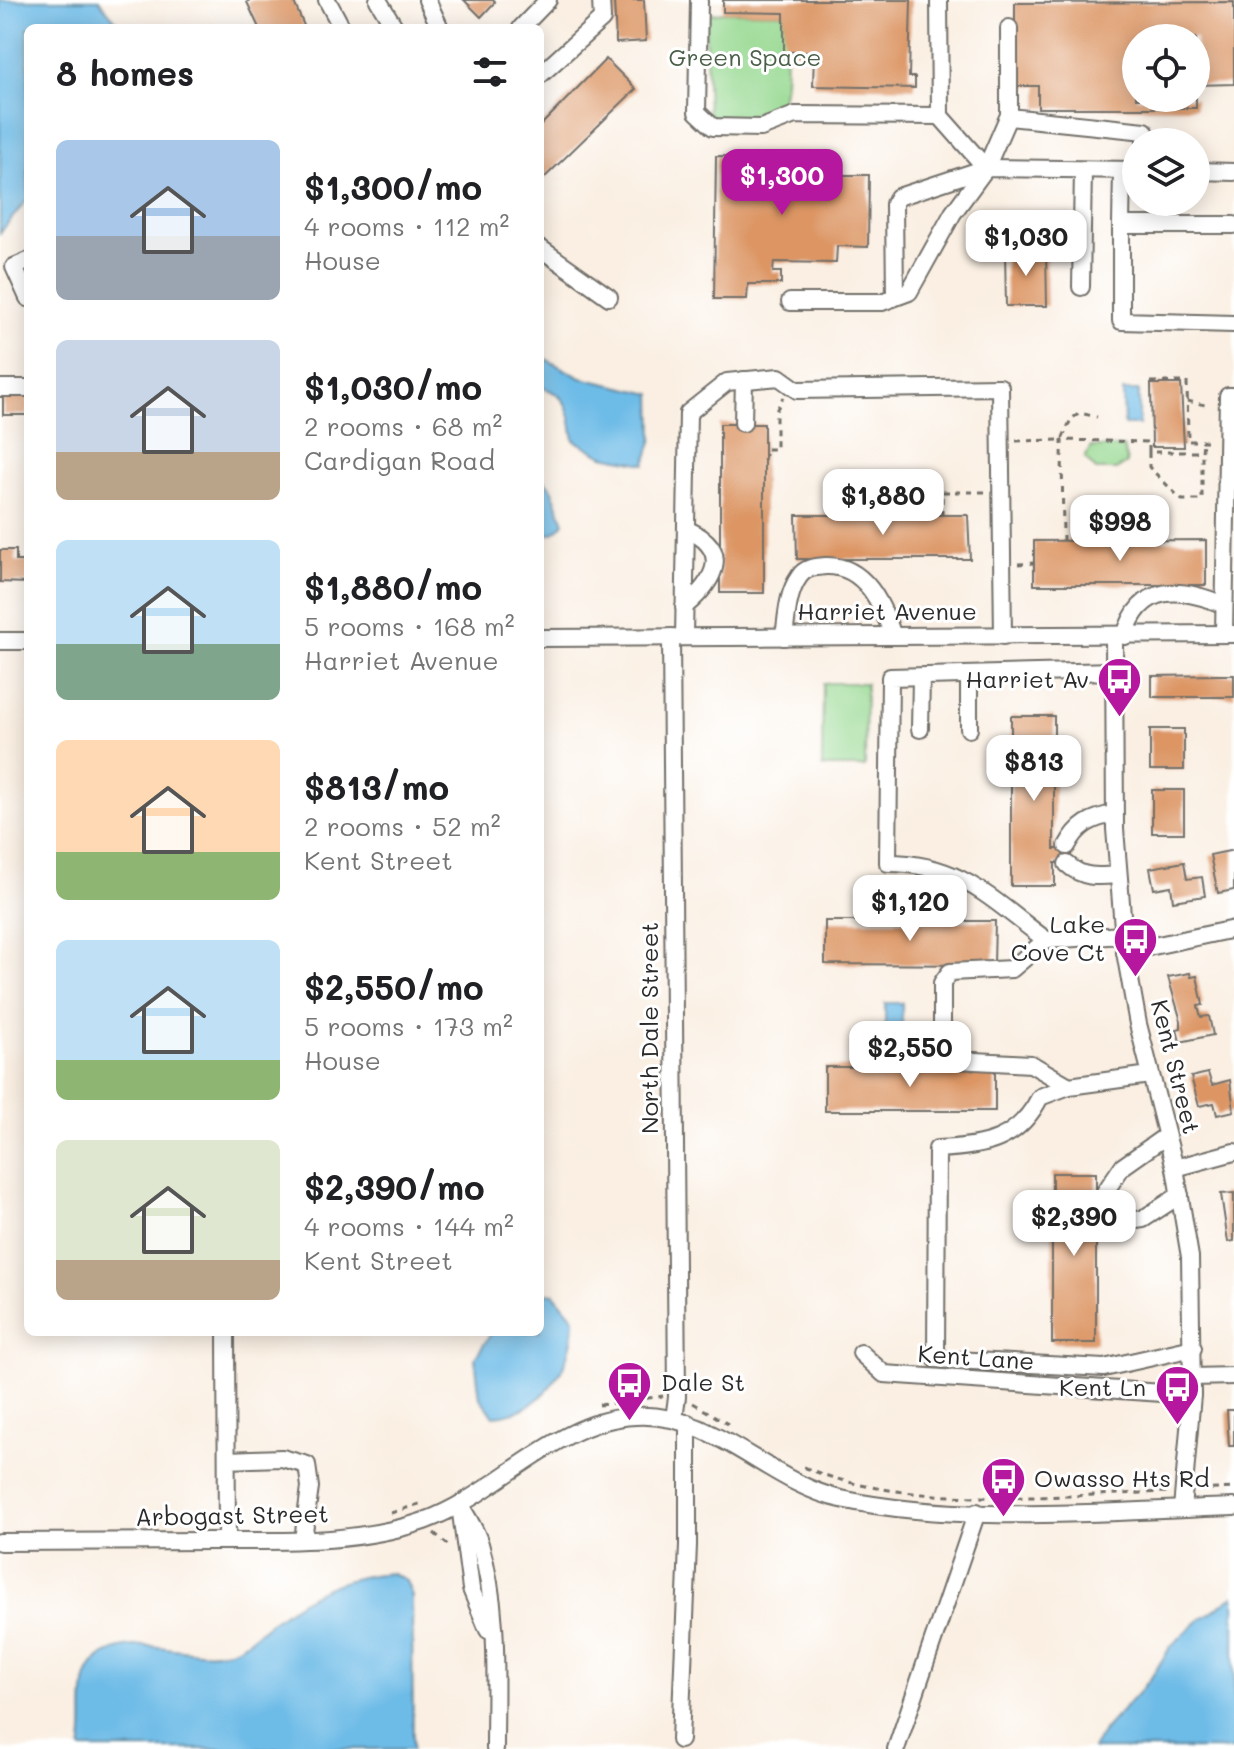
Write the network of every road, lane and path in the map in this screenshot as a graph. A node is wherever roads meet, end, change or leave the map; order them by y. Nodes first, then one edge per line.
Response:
1 (327, 0) edge
2 (378, 0) edge
3 (427, 0) edge
4 (548, 0) edge
5 (601, 0) edge
6 (699, 0) edge
7 (939, 0) edge
8 (340, 24) edge
9 (393, 24) edge
10 (438, 24) edge
11 (525, 24) edge
12 (1009, 28) dead end
13 (544, 71) edge
14 (940, 116) junction
15 (1009, 117) junction
16 (1122, 129) edge
17 (986, 168) junction
18 (1083, 170) junction
19 (1122, 170) edge
20 (1210, 171) edge
21 (1234, 172) edge
22 (1122, 216) edge
23 (1121, 225) junction
24 (1234, 225) edge
25 (544, 251) edge
26 (24, 263) edge
27 (1081, 287) dead end
28 (24, 289) edge
29 (609, 297) dead end
30 (895, 297) junction
31 (790, 302) dead end
32 (1234, 324) edge
33 (744, 380) junction
34 (1151, 382) dead end
35 (789, 384) junction
36 (0, 388) edge
37 (24, 388) edge
38 (1234, 396) edge
39 (1187, 401) junction
40 (1205, 405) dead end
41 (1097, 417) dead end
42 (743, 423) dead end
43 (1062, 440) junction
44 (1001, 441) junction
45 (1203, 441) junction
46 (1227, 442) junction
47 (1149, 452) junction
48 (1202, 452) junction
49 (764, 460) dead end
50 (1001, 492) junction
51 (942, 515) dead end
52 (686, 529) junction
53 (1230, 536) edge
54 (1063, 541) dead end
55 (1224, 605) junction
56 (684, 607) junction
57 (1229, 634) edge
58 (893, 636) junction
59 (1003, 636) junction
60 (1119, 636) junction
61 (677, 637) junction
62 (784, 637) junction
63 (544, 638) edge
64 (0, 641) edge
65 (24, 641) edge
66 (1114, 671) junction
67 (969, 675) junction
68 (921, 677) junction
69 (920, 729) dead end
70 (969, 729) dead end
71 (1114, 814) junction
72 (1117, 875) junction
73 (1234, 929) edge
74 (1046, 940) junction
75 (1124, 943) junction
76 (1150, 1075) junction
77 (1069, 1086) junction
78 (1166, 1136) junction
79 (1234, 1152) edge
80 (1175, 1168) junction
81 (1105, 1192) dead end
82 (1180, 1195) junction
83 (1105, 1212) dead end
84 (226, 1336) edge
85 (1193, 1348) junction
86 (861, 1353) dead end
87 (1234, 1376) edge
88 (1191, 1377) junction
89 (1192, 1395) junction
90 (677, 1397) junction
91 (588, 1409) dead end
92 (681, 1421) junction
93 (734, 1427) dead end
94 (227, 1460) junction
95 (793, 1462) dead end
96 (1234, 1488) edge
97 (1185, 1491) junction
98 (434, 1499) dead end
99 (460, 1505) junction
100 (1234, 1507) edge
101 (1182, 1509) junction
102 (422, 1512) junction
103 (977, 1512) junction
104 (380, 1515) dead end
105 (303, 1540) junction
106 (227, 1541) junction
107 (0, 1542) edge
108 (453, 1549) dead end
109 (680, 1740) dead end
110 (495, 1749) edge
111 (896, 1749) edge

1 - 8 street
2 - 9 street
3 - 10 street
4 - 11 street
5 - 13 street
6 - 14 street
7 - 14 street
12 - 15 street
14 - 17 street
15 - 16 street
15 - 17 street
17 - 18 street
17 - 30 street
17 - 30 street
18 - 19 street
18 - 27 street
20 - 21 street
22 - 23 street
23 - 24 street
23 - 32 street
25 - 29 street
26 - 28 street
30 - 31 street
33 - 35 street
33 - 42 street
33 - 52 street, North Dale Street
34 - 39 path
35 - 44 street
35 - 49 path
36 - 37 street
38 - 46 street
39 - 40 path
39 - 45 path
41 - 43 path
43 - 44 path
43 - 47 path
43 - 54 path
44 - 50 street
45 - 46 path
45 - 48 path
46 - 53 street
47 - 48 path
47 - 48 path
50 - 51 path
50 - 59 street
52 - 56 street, North Dale Street
52 - 56 street
53 - 55 street
55 - 57 street
55 - 60 street
56 - 61 street, North Dale Street
57 - 60 street, Harriet Avenue
58 - 59 street, Harriet Avenue
58 - 62 street, Harriet Avenue
58 - 62 street
59 - 60 street, Harriet Avenue
60 - 66 street, Kent Street
61 - 62 street, Harriet Avenue
61 - 63 street, Harriet Avenue
61 - 90 street, North Dale Street
64 - 65 street
66 - 67 street
66 - 71 street, Kent Street
67 - 68 street
67 - 70 street
68 - 69 street
68 - 74 street
71 - 72 street, Kent Street
71 - 72 street
72 - 75 street, Kent Street
73 - 75 street
74 - 75 street
74 - 77 street
75 - 76 street, Kent Street
76 - 77 street
76 - 78 street, Kent Street
77 - 85 street
78 - 80 street, Kent Street
78 - 81 street
79 - 80 street
80 - 82 street, Kent Street
82 - 83 street
82 - 85 street, Kent Street
84 - 94 street
85 - 88 street, Kent Street
86 - 89 street, Kent Lane
87 - 88 street
88 - 89 street, Kent Street
89 - 97 street, Kent Street
90 - 91 path
90 - 92 street, North Dale Street
90 - 93 path
92 - 99 street, Arbogast Street
92 - 103 street
92 - 109 street, North Dale Street
94 - 105 street
94 - 106 street
95 - 97 path
96 - 97 path
97 - 101 street, Kent Street
98 - 102 path
99 - 102 street, Arbogast Street
99 - 110 street
100 - 101 street
101 - 103 street
102 - 104 path
102 - 105 street, Arbogast Street
102 - 108 path
103 - 111 street
105 - 106 street, Arbogast Street
106 - 107 street, Arbogast Street

